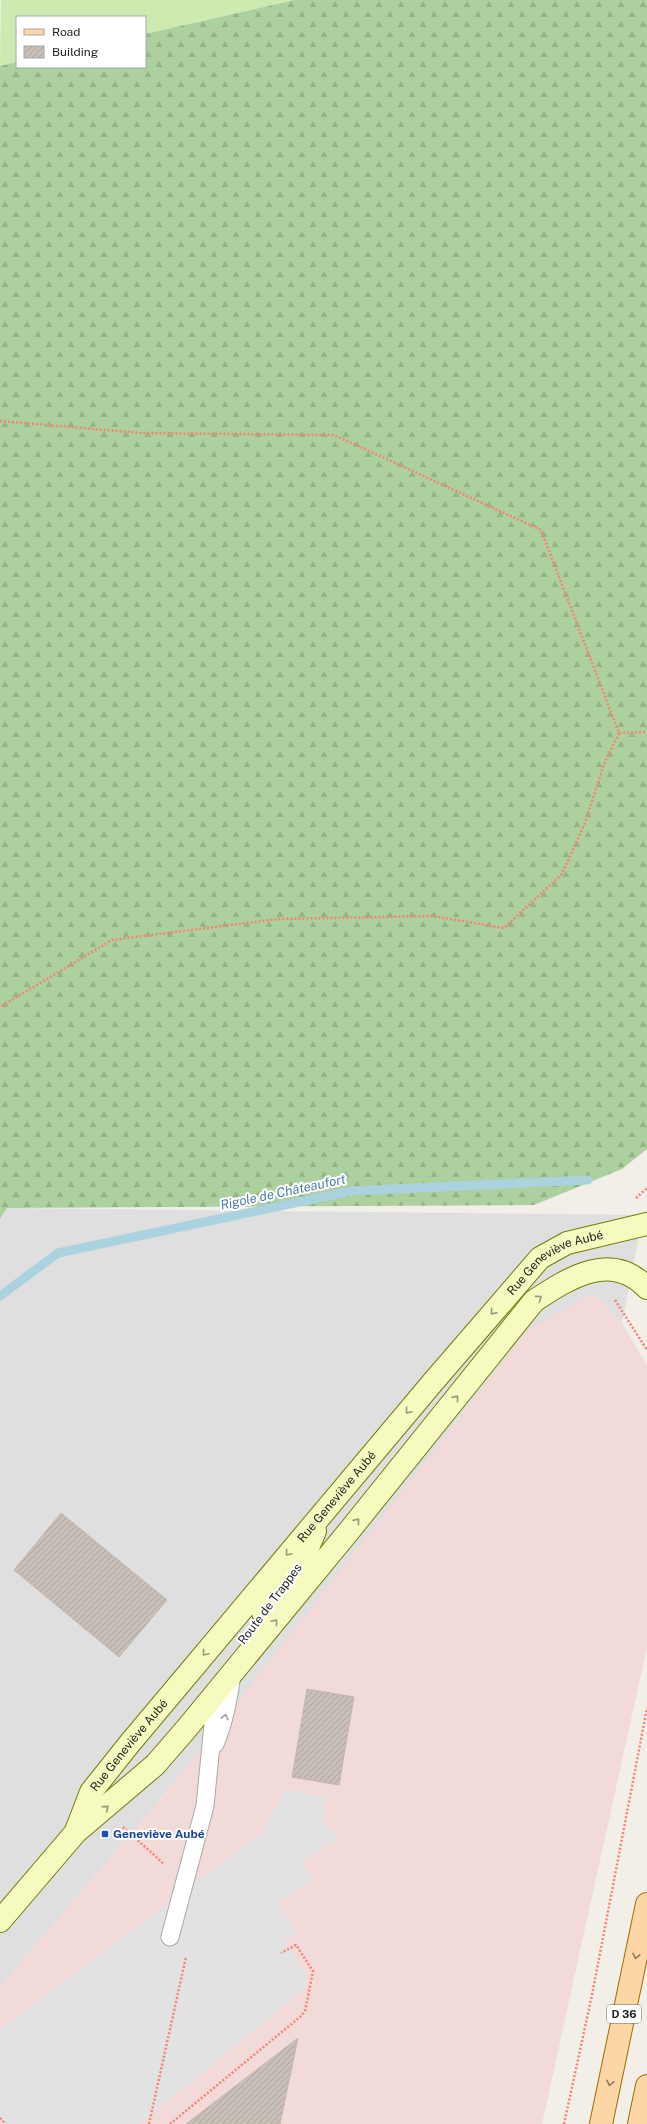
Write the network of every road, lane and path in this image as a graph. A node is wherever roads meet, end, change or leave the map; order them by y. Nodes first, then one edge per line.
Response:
1 (0, 421) edge
2 (647, 732) edge
3 (619, 733) junction
4 (0, 1008) edge
5 (647, 1224) edge
6 (623, 1270) junction
7 (647, 1288) edge
8 (647, 1350) edge
9 (323, 1512) junction
10 (232, 1673) junction
11 (216, 1694) junction
12 (647, 1708) edge
13 (187, 1728) junction
14 (211, 1731) junction
15 (211, 1754) junction
16 (76, 1832) junction
17 (647, 1904) edge
18 (0, 1921) edge
19 (170, 1937) dead end
20 (282, 1953) dead end
21 (647, 2086) edge
22 (0, 2118) edge
23 (6, 2124) edge
24 (170, 2124) edge
25 (564, 2124) edge
26 (601, 2124) edge
27 (639, 2124) edge

1 - 3 path
2 - 3 path
3 - 4 path
5 -> 9 street, Rue Geneviève Aubé
6 - 7 street
6 - 8 path
10 -> 6 street, Rue Geneviève Aubé
9 - 11 street, Route de Trappes
9 -> 16 street, Rue Geneviève Aubé
10 - 11 street, Rue Geneviève Aubé
15 -> 10 lane
11 - 13 street, Rue Geneviève Aubé
11 - 14 lane
12 - 25 path
13 - 14 lane
16 -> 13 street, Rue Geneviève Aubé
14 - 15 lane
15 - 19 lane
16 - 18 street, Rue Geneviève Aubé
17 -> 26 main road, D 36
20 - 24 path
21 - 27 main road
22 - 23 path

